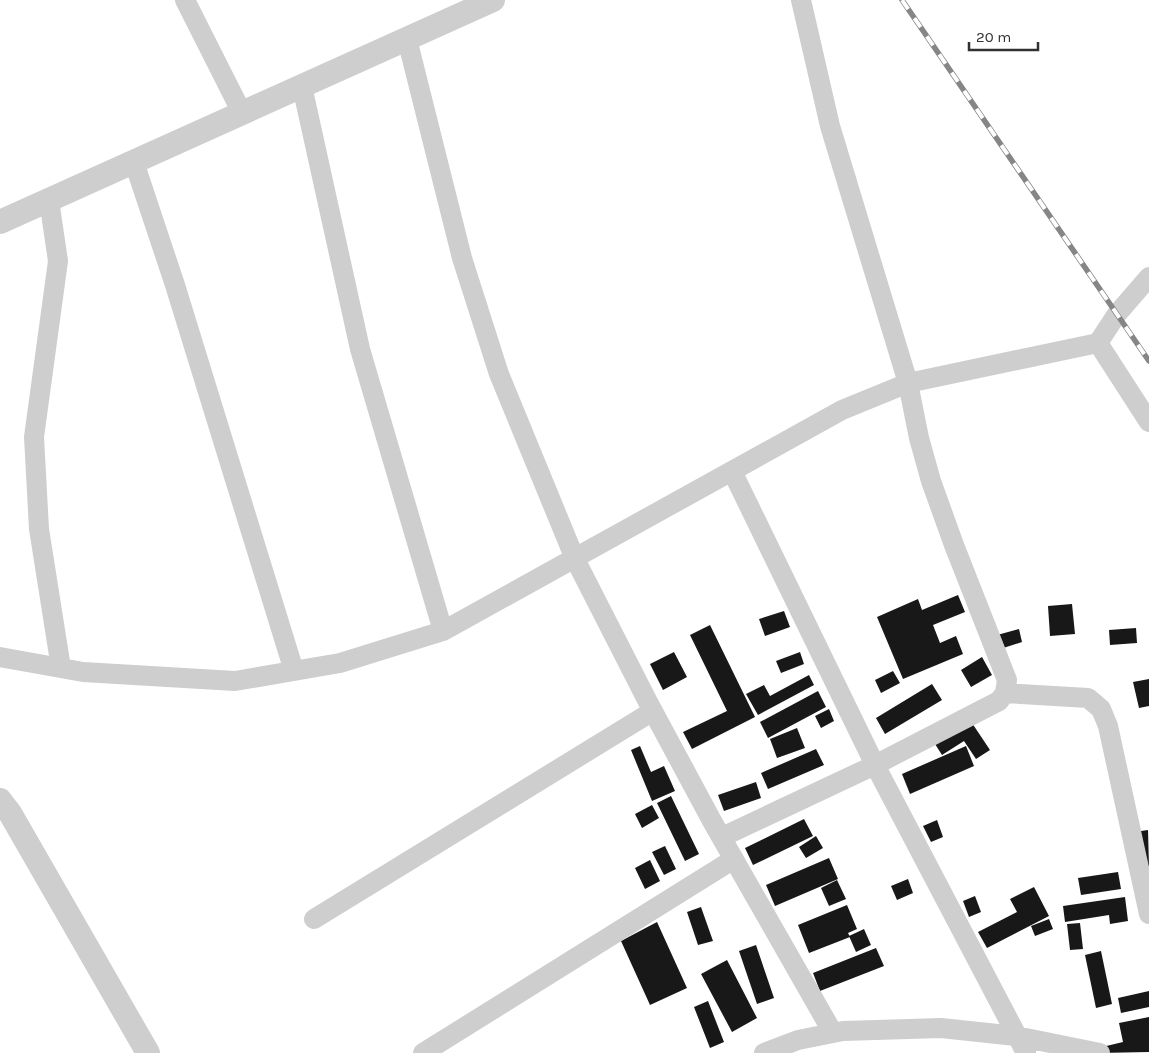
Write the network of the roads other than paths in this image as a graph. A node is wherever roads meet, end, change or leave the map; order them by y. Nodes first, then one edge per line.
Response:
1 (185, 0) edge
2 (493, 0) edge
3 (801, 0) edge
4 (407, 39) junction
5 (302, 86) junction
6 (242, 113) junction
7 (134, 162) junction
8 (49, 200) junction
9 (0, 222) edge
10 (1149, 277) edge
11 (1098, 343) junction
12 (908, 383) junction
13 (1149, 422) edge
14 (732, 471) junction
15 (575, 559) junction
16 (443, 631) junction
17 (0, 658) edge
18 (61, 668) junction
19 (294, 671) junction
20 (1006, 693) junction
21 (653, 711) junction
22 (875, 765) junction
23 (0, 800) edge
24 (722, 837) junction
25 (734, 859) junction
26 (1149, 914) edge
27 (314, 919) dead end
28 (833, 1033) junction
29 (1021, 1045) edge
30 (148, 1053) edge
31 (423, 1053) edge
32 (764, 1053) edge
33 (1100, 1053) edge

1 - 6 street
2 - 4 street
3 - 12 street
4 - 5 street
4 - 15 street
5 - 6 street
5 - 16 street
6 - 7 street
7 - 8 street
7 - 19 street
8 - 9 street
8 - 18 street
10 - 11 street
11 - 12 street
11 - 13 street
12 - 14 street
12 - 20 street
14 - 15 street
14 - 22 street
15 - 16 street
15 - 21 street
16 - 19 street
17 - 18 street
18 - 19 street
20 - 22 street
20 - 26 street
21 - 24 street
21 - 27 street
22 - 24 street
22 - 29 street
23 - 30 street
24 - 25 street
25 - 28 street
25 - 31 street
28 - 29 street
28 - 32 street
29 - 33 street

